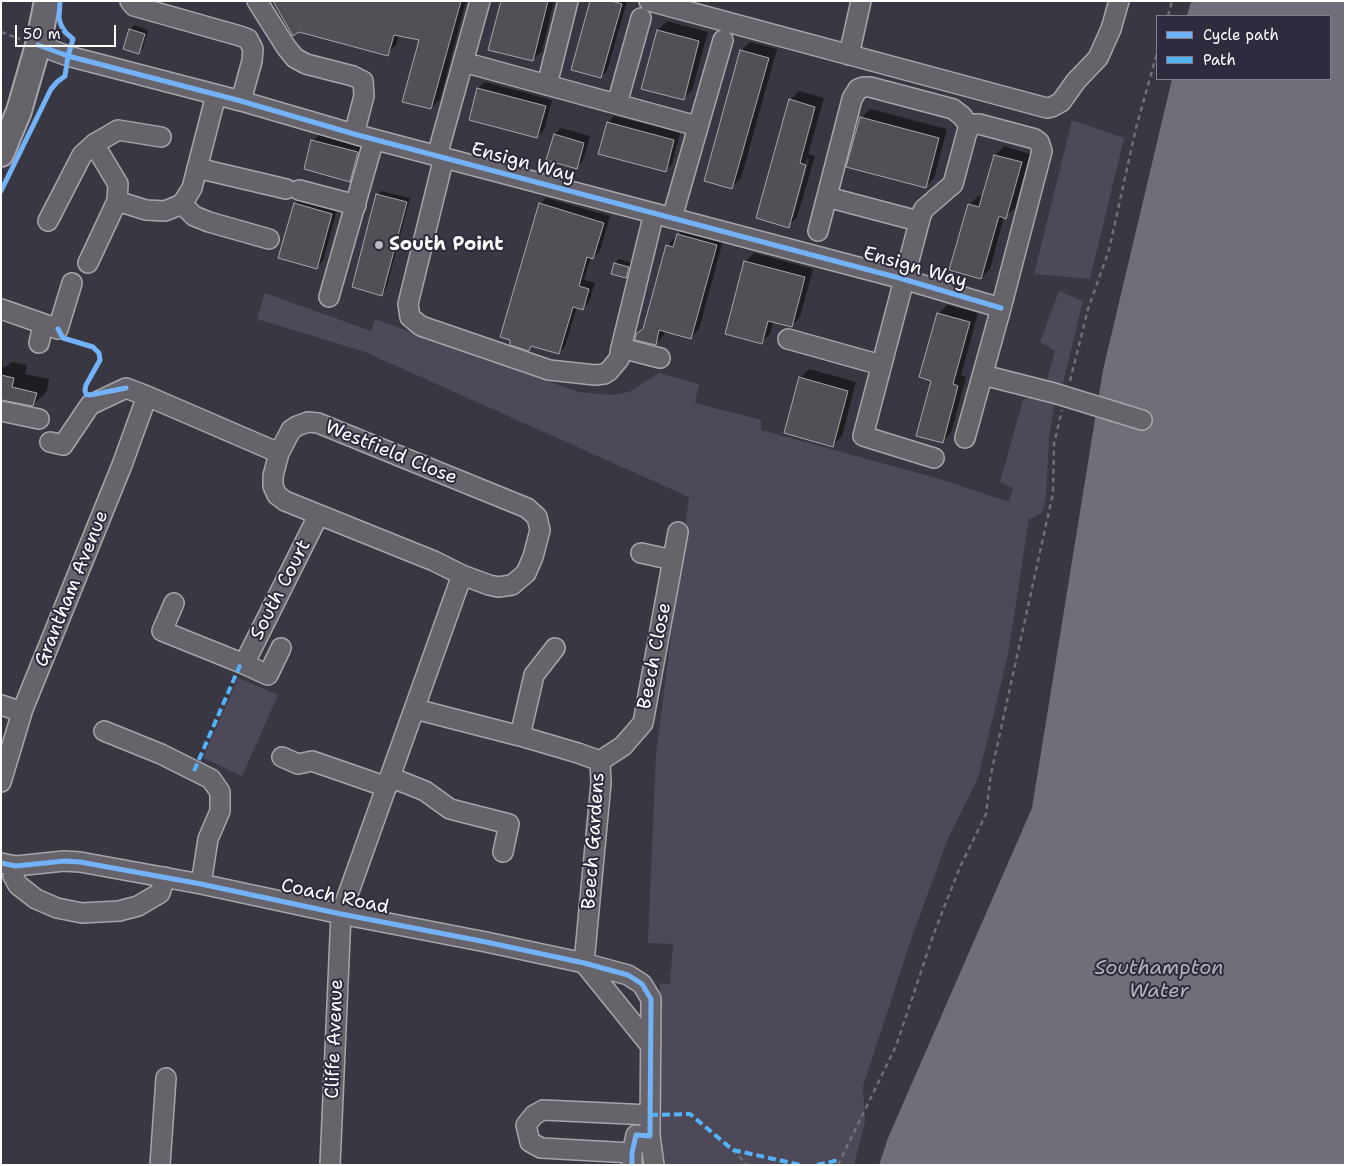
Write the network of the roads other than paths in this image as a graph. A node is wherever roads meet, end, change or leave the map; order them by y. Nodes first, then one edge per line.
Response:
1 (46, 1) edge
2 (130, 1) edge
3 (257, 1) edge
4 (480, 1) edge
5 (568, 1) edge
6 (861, 1) edge
7 (1119, 1) edge
8 (645, 10) edge
9 (723, 40) dead end
10 (38, 45) junction
11 (849, 55) junction
12 (463, 62) junction
13 (547, 85) junction
14 (216, 95) junction
15 (241, 101) junction
16 (617, 104) junction
17 (697, 126) junction
18 (970, 127) junction
19 (354, 134) junction
20 (161, 137) dead end
21 (374, 139) junction
22 (94, 144) junction
23 (1, 154) edge
24 (441, 157) junction
25 (197, 168) junction
26 (827, 197) junction
27 (117, 201) junction
28 (182, 204) junction
29 (356, 205) junction
30 (663, 216) junction
31 (48, 221) dead end
32 (918, 221) junction
33 (818, 231) dead end
34 (269, 239) dead end
35 (88, 263) dead end
36 (903, 279) junction
37 (72, 283) dead end
38 (329, 297) dead end
39 (1, 308) edge
40 (1001, 308) junction
41 (788, 339) dead end
42 (621, 348) junction
43 (660, 358) dead end
44 (881, 365) junction
45 (983, 375) junction
46 (147, 396) junction
47 (1, 411) edge
48 (39, 419) dead end
49 (1142, 420) dead end
50 (965, 438) dead end
51 (50, 442) dead end
52 (279, 453) junction
53 (934, 458) dead end
54 (318, 516) junction
55 (678, 532) dead end
56 (641, 553) dead end
57 (674, 560) junction
58 (462, 575) junction
59 (174, 603) dead end
60 (281, 648) dead end
61 (555, 648) dead end
62 (244, 664) junction
63 (1, 705) edge
64 (414, 709) junction
65 (22, 712) junction
66 (104, 731) dead end
67 (520, 736) junction
68 (282, 757) dead end
69 (600, 761) junction
70 (1, 782) edge
71 (388, 782) junction
72 (503, 852) dead end
73 (9, 864) edge
74 (165, 877) junction
75 (201, 884) junction
76 (340, 914) junction
77 (584, 963) junction
78 (651, 1046) junction
79 (166, 1078) dead end
80 (650, 1115) junction
81 (650, 1136) junction
82 (632, 1159) edge
83 (160, 1165) edge
84 (330, 1165) edge
85 (654, 1165) edge

1 - 10 main road
2 - 15 street
3 - 19 street
4 - 12 street
5 - 13 street
6 - 11 street
7 - 11 street
8 - 11 street
8 - 16 street
9 - 17 street
10 - 14 street, Ensign Way
10 - 23 main road
12 - 13 street
12 - 24 street
13 - 16 street
14 - 15 street, Ensign Way
14 - 25 street
15 - 19 street, Ensign Way
16 - 17 street
17 - 30 street
18 - 26 street
18 - 32 street
18 - 40 street
19 - 21 street, Ensign Way
20 - 22 street
21 - 24 street, Ensign Way
21 - 29 street
22 - 27 street
22 - 31 street
24 - 30 street, Ensign Way
24 - 42 street
25 - 28 street
25 - 29 street
26 - 32 street
26 - 33 street
27 - 28 street
27 - 35 street
28 - 34 street
29 - 38 street
30 - 36 street, Ensign Way
30 - 42 street
32 - 36 street
36 - 40 street, Ensign Way
36 - 44 street
37 - 39 street
40 - 45 street
41 - 44 street
42 - 43 street
44 - 53 street
45 - 49 street
45 - 50 street
46 - 51 street
46 - 52 street
46 - 65 street, Grantham Avenue
47 - 48 street
52 - 54 street, Westfield Close
52 - 58 street, Westfield Close
54 - 58 street, Westfield Close
54 - 62 street, South Court
55 - 57 street, Beech Close
56 - 57 street
57 - 69 street, Beech Close
58 - 64 street
59 - 62 street, South Court
60 - 62 street, South Court
61 - 67 street
63 - 65 street
64 - 67 street, Beech Gardens
64 - 71 street
65 - 70 street, Grantham Avenue
66 - 75 street
67 - 69 street, Beech Gardens
68 - 71 street
69 - 77 street, Beech Gardens
71 - 72 street
71 - 76 street
73 - 74 street, Coach Road
73 - 74 street
74 - 75 street, Coach Road
75 - 76 street, Coach Road
76 - 77 street, Coach Road
76 - 84 street, Cliffe Avenue
77 - 78 street
77 - 78 street, Coach Road
78 - 80 street
79 - 83 street
80 - 81 street
80 - 82 street
81 - 82 street
81 - 85 street

